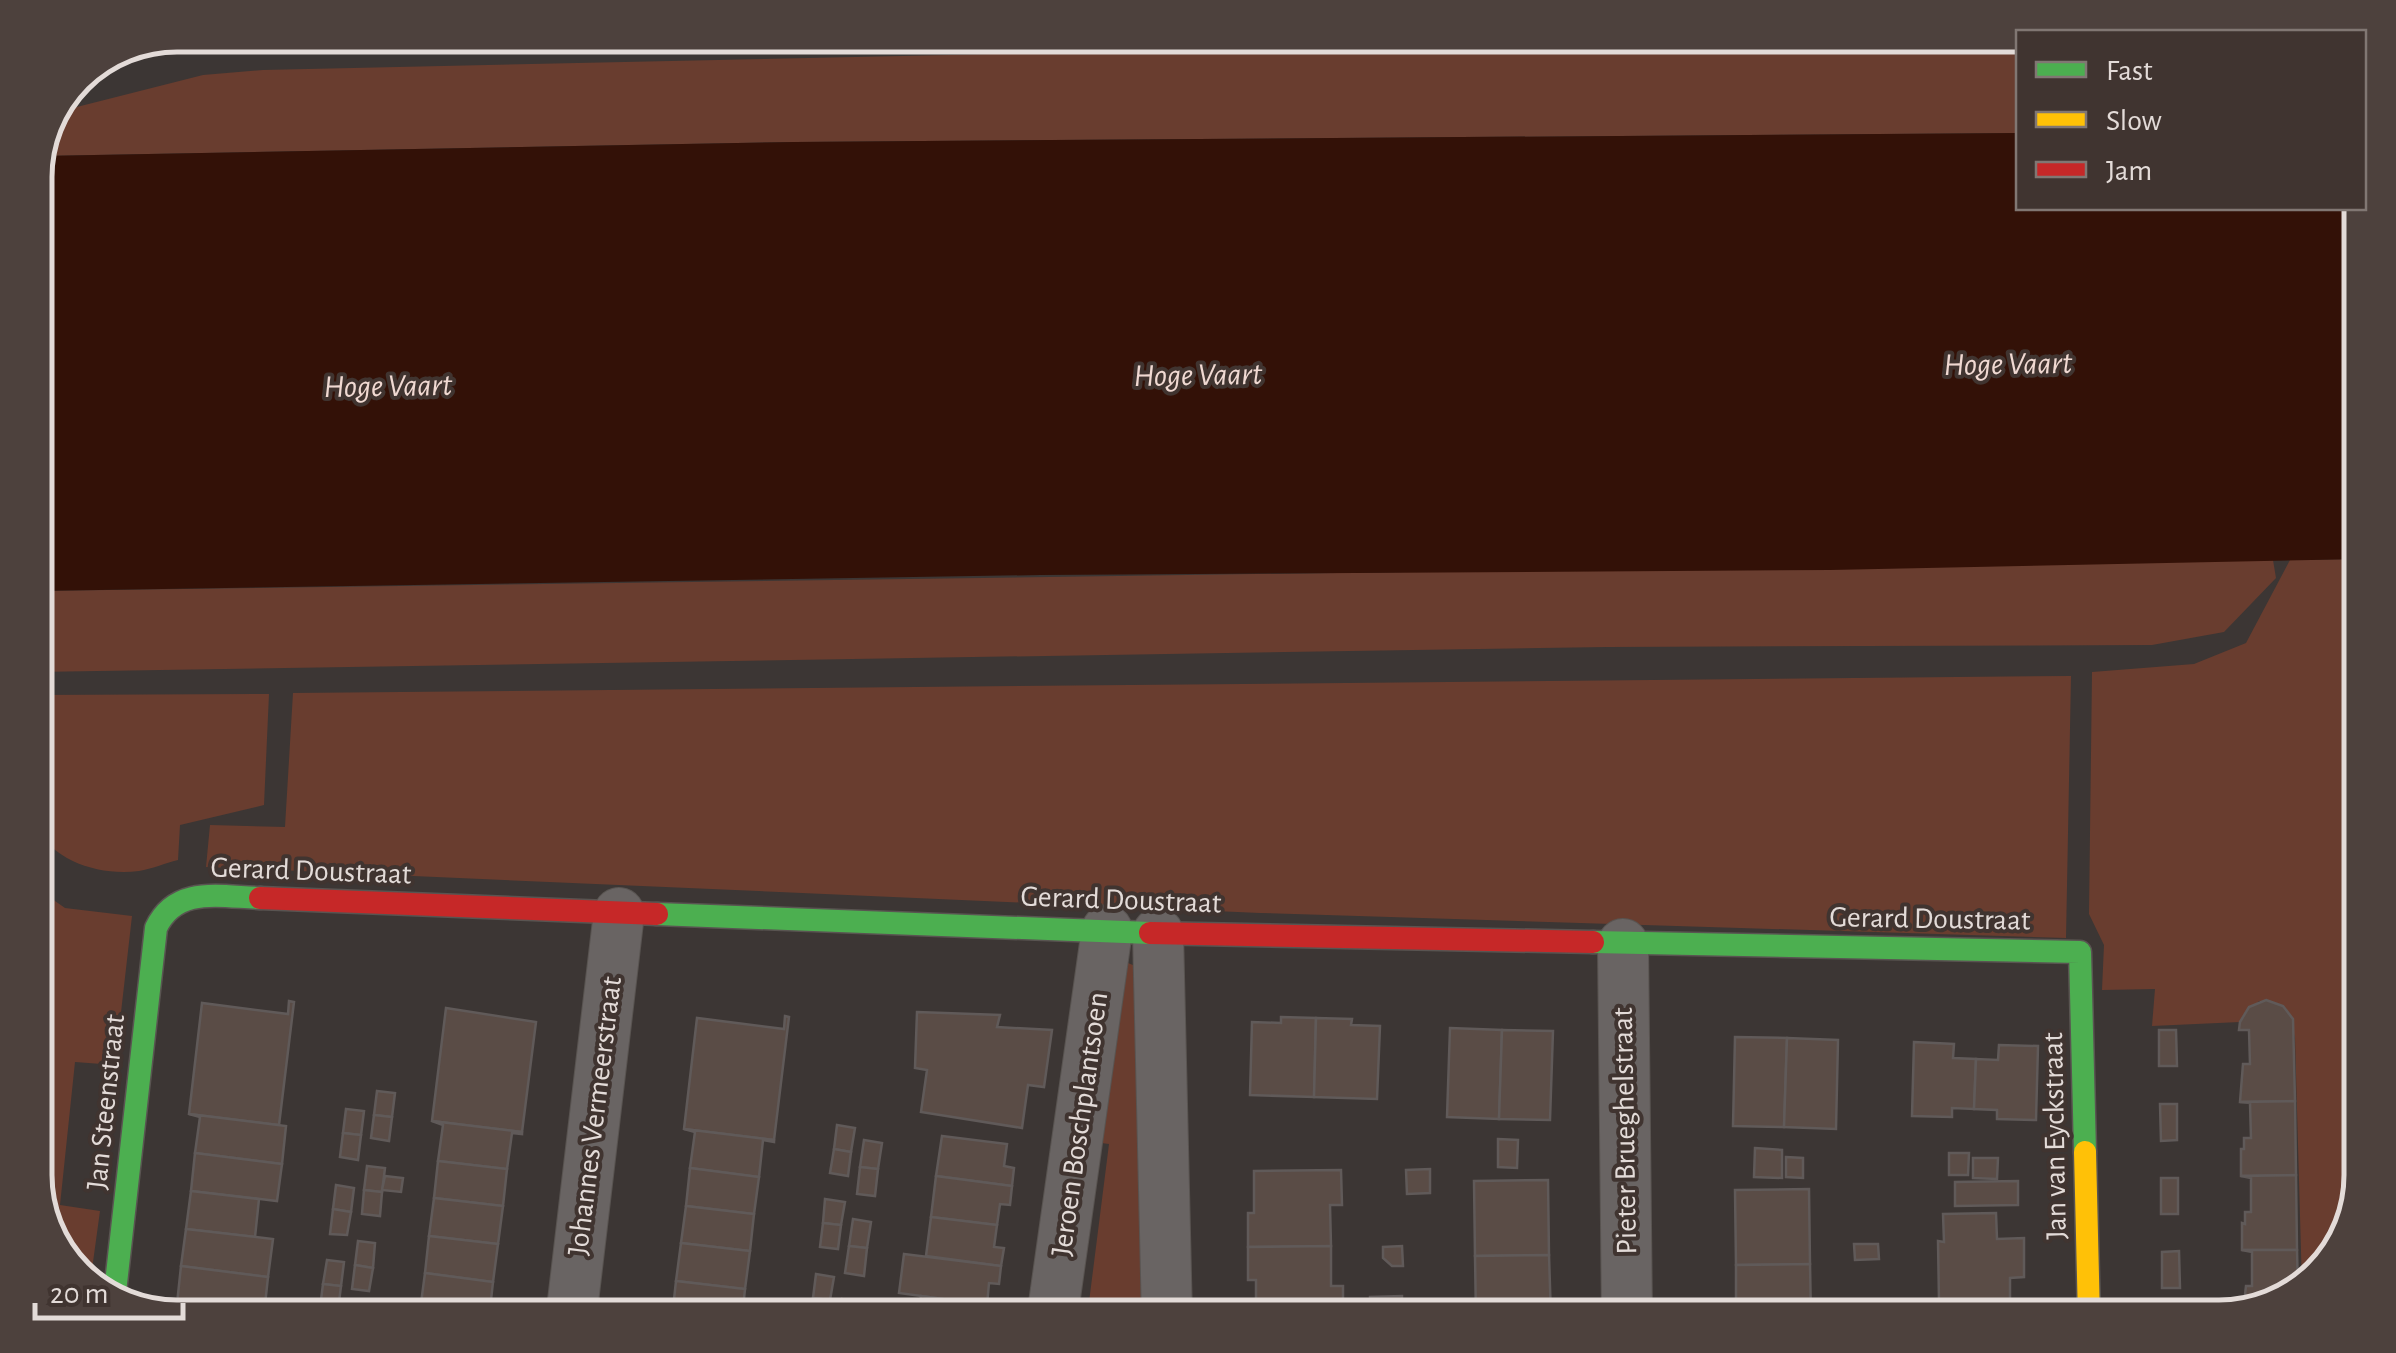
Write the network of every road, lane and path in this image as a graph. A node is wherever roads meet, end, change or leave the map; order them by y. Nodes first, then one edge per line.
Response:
1 (164, 910) joint
2 (619, 913) junction
3 (1107, 930) junction
4 (1158, 933) junction
5 (1623, 944) junction
6 (2080, 952) joint
7 (116, 1284) edge
8 (572, 1300) edge
9 (1055, 1300) edge
10 (1167, 1300) edge
11 (1627, 1300) edge
12 (2089, 1300) edge

1 - 2 street, Gerard Doustraat
1 - 7 street, Jan Steenstraat
2 - 3 street, Gerard Doustraat
2 - 8 street, Johannes Vermeerstraat
3 - 4 street, Gerard Doustraat
3 - 9 street, Jeroen Boschplantsoen
4 - 5 street, Gerard Doustraat
4 - 10 street, Jeroen Boschplantsoen
5 - 6 street, Gerard Doustraat
5 - 11 street, Pieter Brueghelstraat
6 - 12 street, Jan van Eyckstraat

